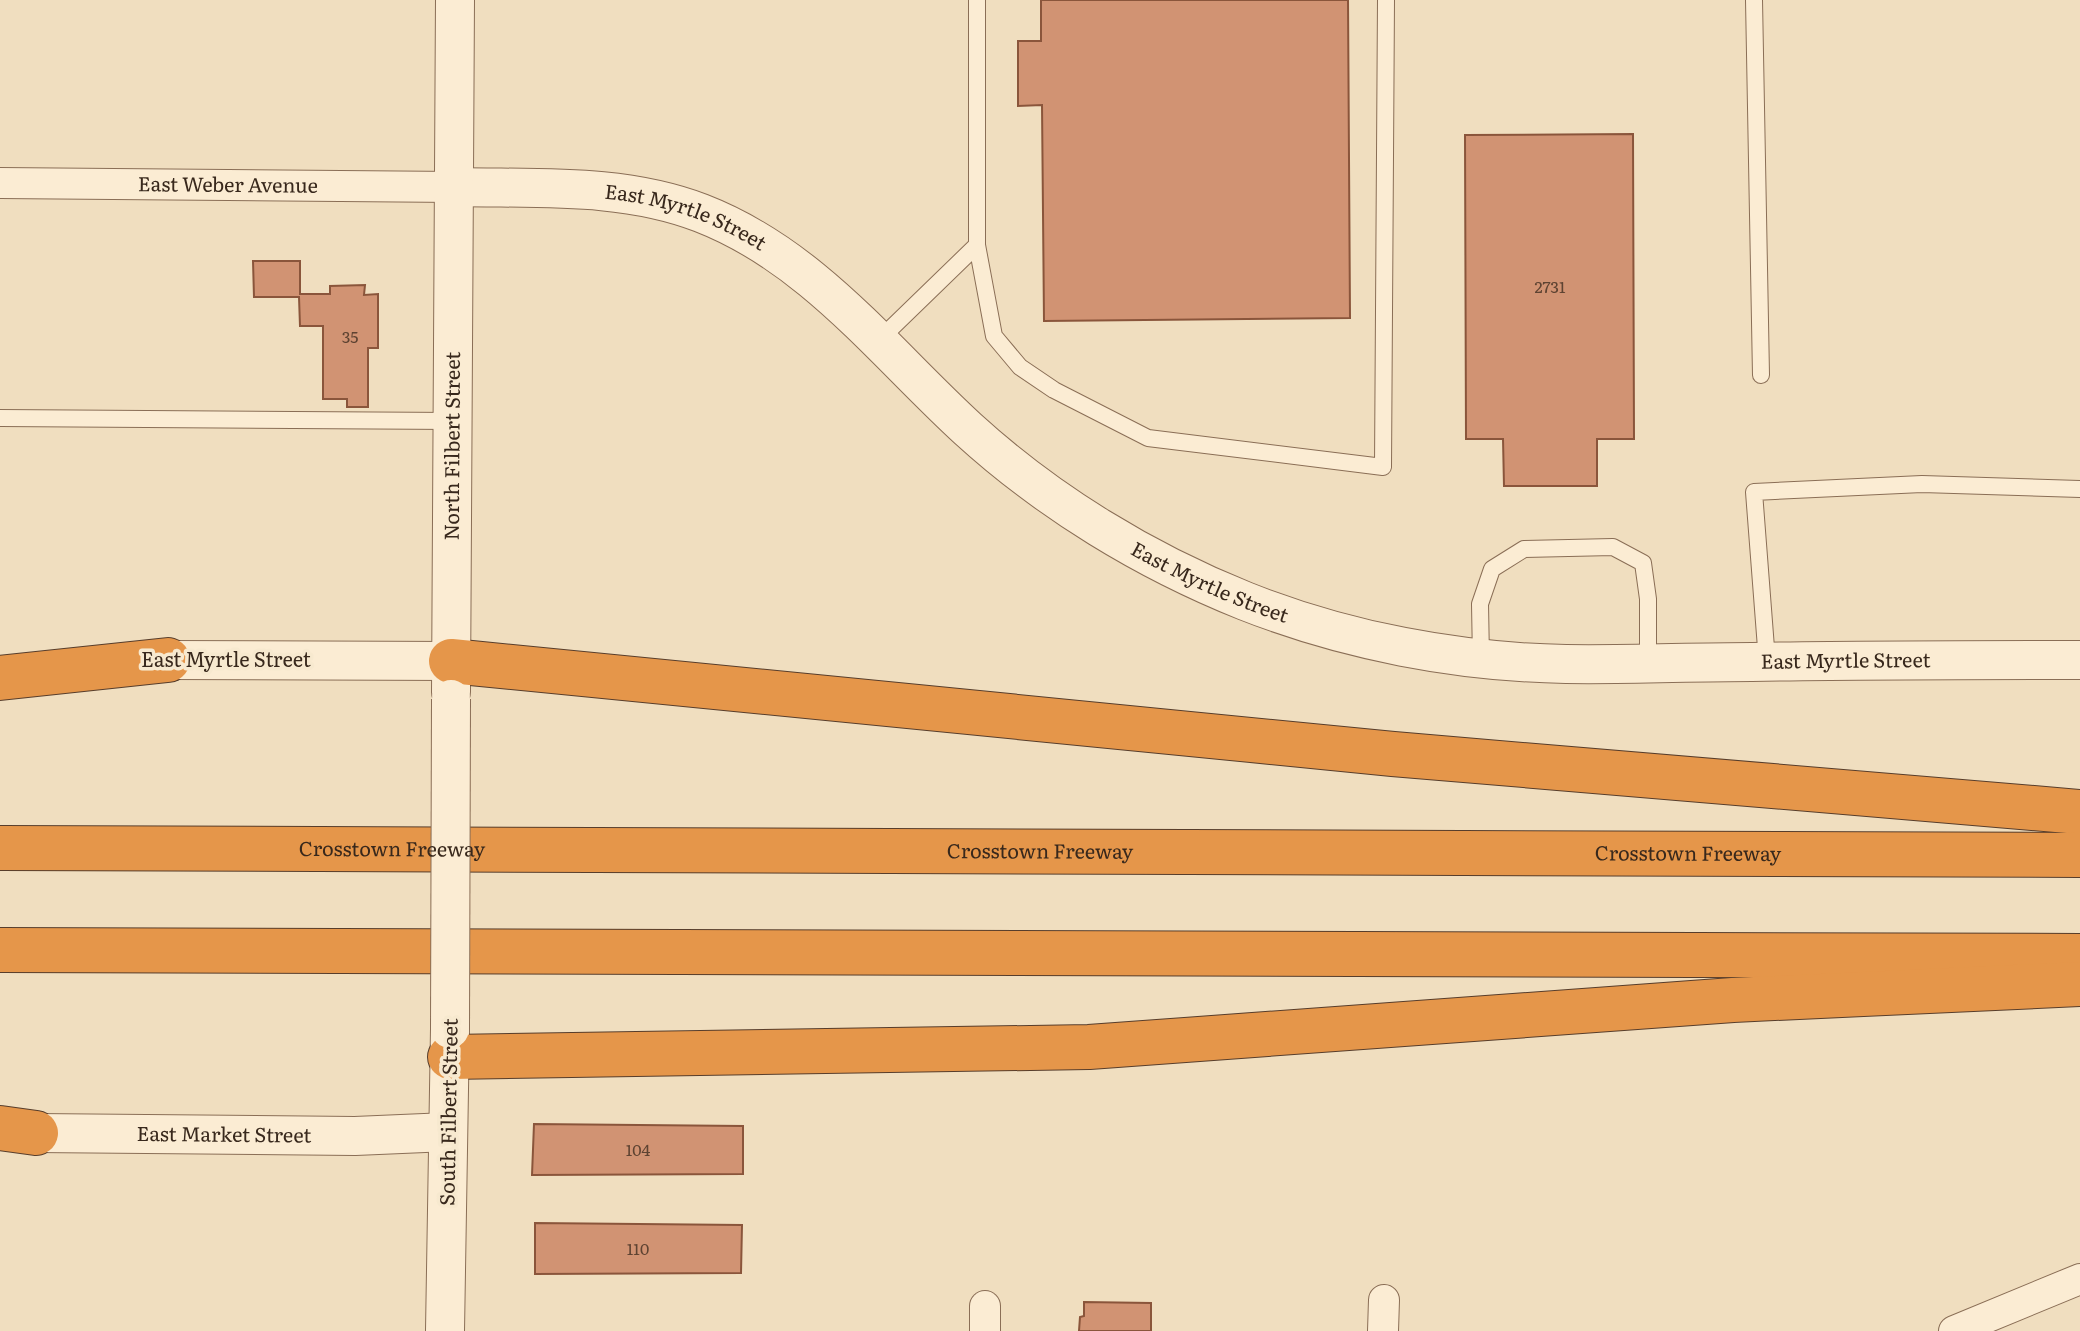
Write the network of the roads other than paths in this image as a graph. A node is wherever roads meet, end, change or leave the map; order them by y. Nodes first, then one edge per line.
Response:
1 (455, 0) edge
2 (977, 0) edge
3 (1386, 0) edge
4 (1754, 0) edge
5 (0, 183) edge
6 (456, 187) junction
7 (977, 245) junction
8 (878, 341) junction
9 (1761, 375) dead end
10 (0, 418) edge
11 (454, 421) junction
12 (2080, 489) edge
13 (0, 659) edge
14 (1481, 659) junction
15 (168, 660) junction
16 (2080, 660) edge
17 (1767, 661) junction
18 (1648, 663) junction
19 (0, 678) edge
20 (451, 680) junction
21 (2080, 812) edge
22 (0, 848) edge
23 (2080, 855) edge
24 (450, 894) joint
25 (0, 950) edge
26 (2080, 956) edge
27 (2080, 984) edge
28 (450, 1043) junction
29 (12, 1131) edge
30 (448, 1132) junction
31 (2080, 1279) edge
32 (1384, 1300) dead end
33 (445, 1331) edge
34 (1383, 1331) edge
35 (1954, 1331) edge

1 - 6 street, North Filbert Street
2 - 7 lane
3 - 7 lane
4 - 9 lane
5 - 6 street, East Weber Avenue
6 - 8 street, East Myrtle Street
6 - 11 street, North Filbert Street
7 - 8 lane
8 - 14 street, East Myrtle Street
10 - 11 lane
11 - 20 street, North Filbert Street
12 - 17 lane
13 - 15 street, East Myrtle Street
14 - 18 street, East Myrtle Street
14 - 18 lane
15 - 19 highway
15 - 20 street, East Myrtle Street
16 - 17 street, East Myrtle Street
17 - 18 street, East Myrtle Street
20 - 21 highway
20 - 24 street, North Filbert Street, bridge
22 - 23 highway, Crosstown Freeway
24 - 28 street, South Filbert Street, bridge
25 - 26 highway
27 - 28 highway
28 - 30 street, South Filbert Street
29 - 30 street, East Market Street
30 - 33 street, South Filbert Street
31 - 35 street
32 - 34 street

